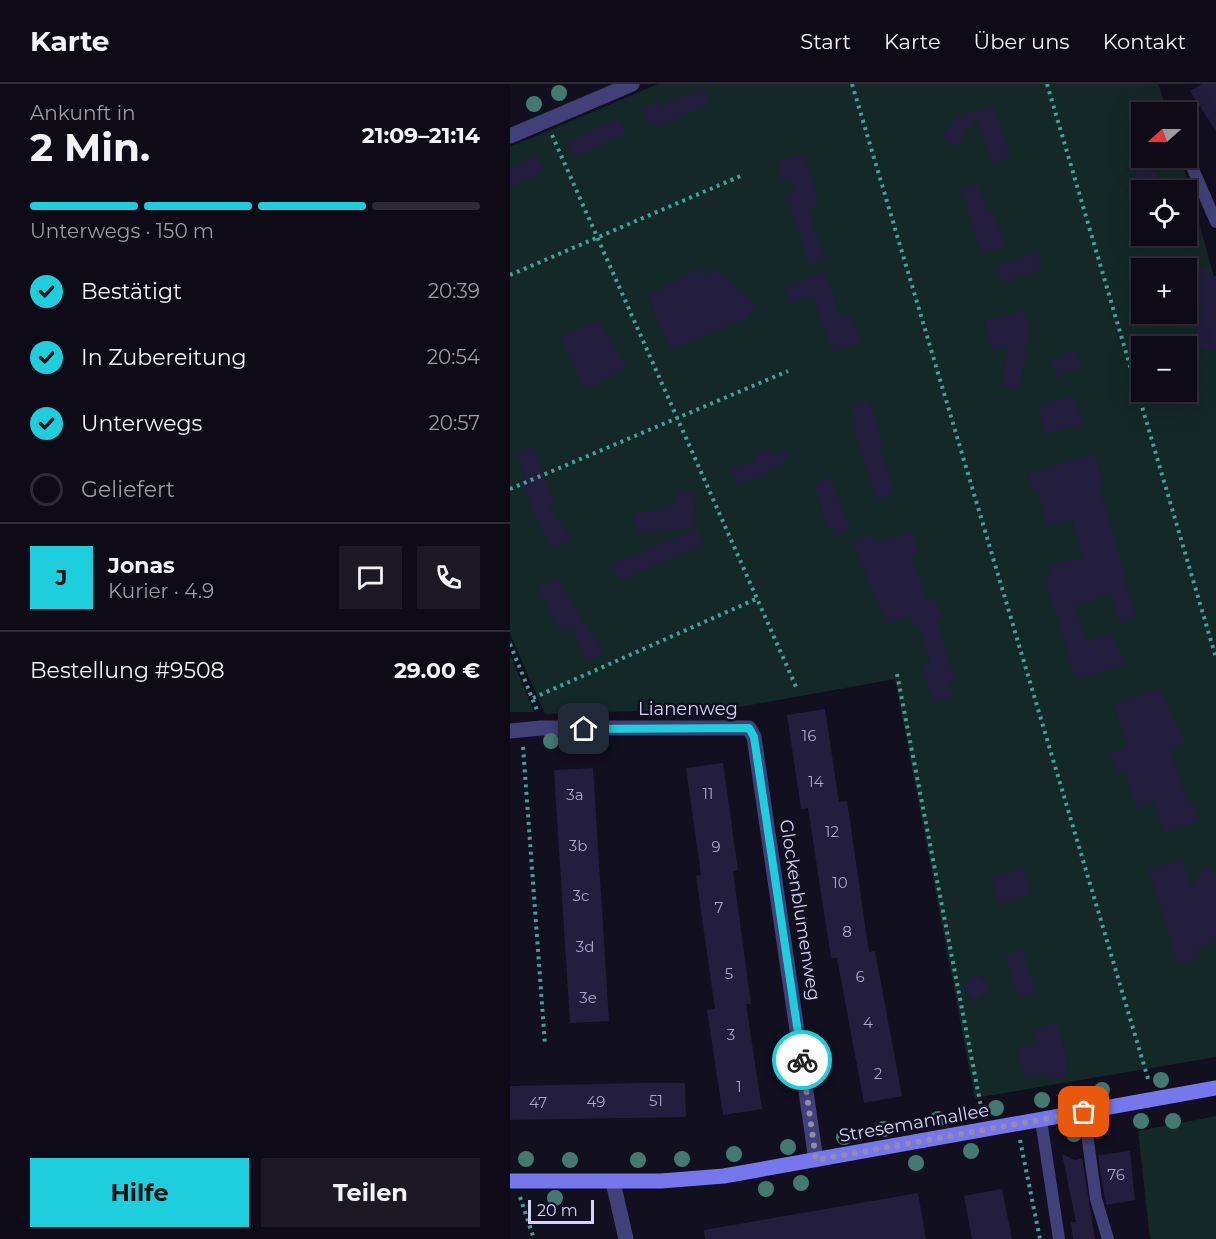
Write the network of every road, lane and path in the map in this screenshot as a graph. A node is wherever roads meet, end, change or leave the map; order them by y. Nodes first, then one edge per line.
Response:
1 (632, 84) edge
2 (852, 84) edge
3 (1047, 84) edge
4 (546, 121) junction
5 (510, 136) edge
6 (1193, 168) edge
7 (743, 175) dead end
8 (1216, 222) edge
9 (596, 239) junction
10 (510, 275) edge
11 (788, 371) dead end
12 (677, 418) junction
13 (510, 489) edge
14 (756, 598) junction
15 (510, 644) edge
16 (1216, 658) edge
17 (897, 674) dead end
18 (797, 689) dead end
19 (533, 698) junction
20 (541, 728) junction
21 (516, 731) edge
22 (754, 737) joint
23 (545, 1045) dead end
24 (1216, 1088) edge
25 (1154, 1100) junction
26 (1084, 1112) junction
27 (1041, 1120) junction
28 (1017, 1125) junction
29 (985, 1130) junction
30 (816, 1160) junction
31 (512, 1181) edge
32 (613, 1182) junction
33 (534, 1239) edge
34 (626, 1239) edge
35 (1040, 1239) edge
36 (1059, 1239) edge
37 (1108, 1239) edge

1 - 4 street
2 - 25 path
3 - 16 path
4 - 5 street
4 - 9 path
6 - 8 lane
7 - 9 path
9 - 10 path
9 - 12 path
11 - 12 path
12 - 13 path
12 - 14 path
14 - 18 path
14 - 19 path
15 - 19 path
17 - 29 path
19 - 20 path
20 - 21 street, Lianenweg
20 - 22 street, Lianenweg
21 - 23 path
22 - 30 street, Glockenblumenweg
24 - 25 street, Stresemannallee
25 - 26 street, Stresemannallee
26 - 27 street, Stresemannallee
26 - 37 lane
27 - 28 street, Stresemannallee
27 - 36 lane
28 - 29 street, Stresemannallee
28 - 35 path
29 - 30 street, Stresemannallee
30 - 32 street, Stresemannallee
31 - 32 street, Stresemannallee
31 - 33 path
32 - 34 street

